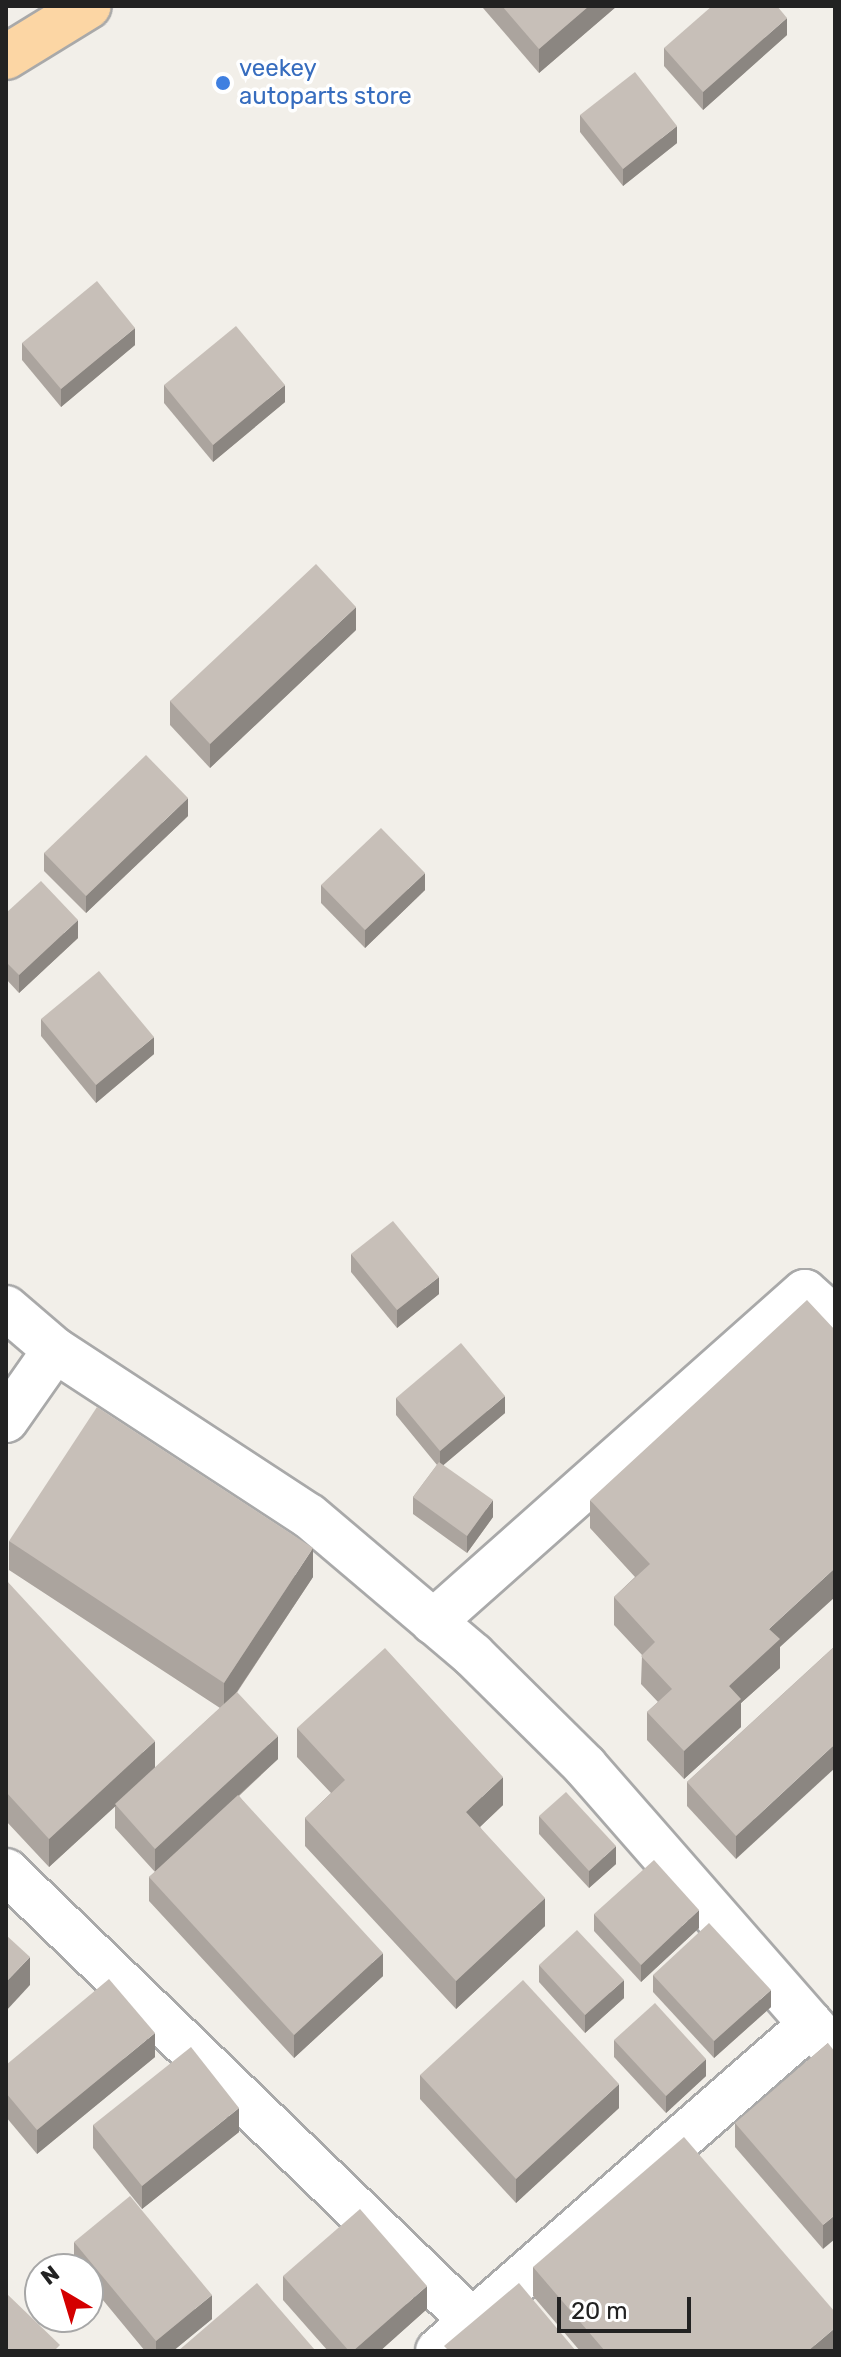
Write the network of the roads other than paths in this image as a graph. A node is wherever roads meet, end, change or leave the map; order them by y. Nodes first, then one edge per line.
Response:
1 (89, 6) edge
2 (6, 57) edge
3 (6, 1308) edge
4 (835, 1319) edge
5 (55, 1350) junction
6 (6, 1420) edge
7 (433, 1622) junction
8 (6, 1871) edge
9 (823, 2038) edge
10 (472, 2321) junction
11 (438, 2351) edge

1 - 2 main road
3 - 5 street
4 - 7 street
5 - 6 street
5 - 7 street
7 - 9 street
8 - 10 street
9 - 10 street
10 - 11 street

